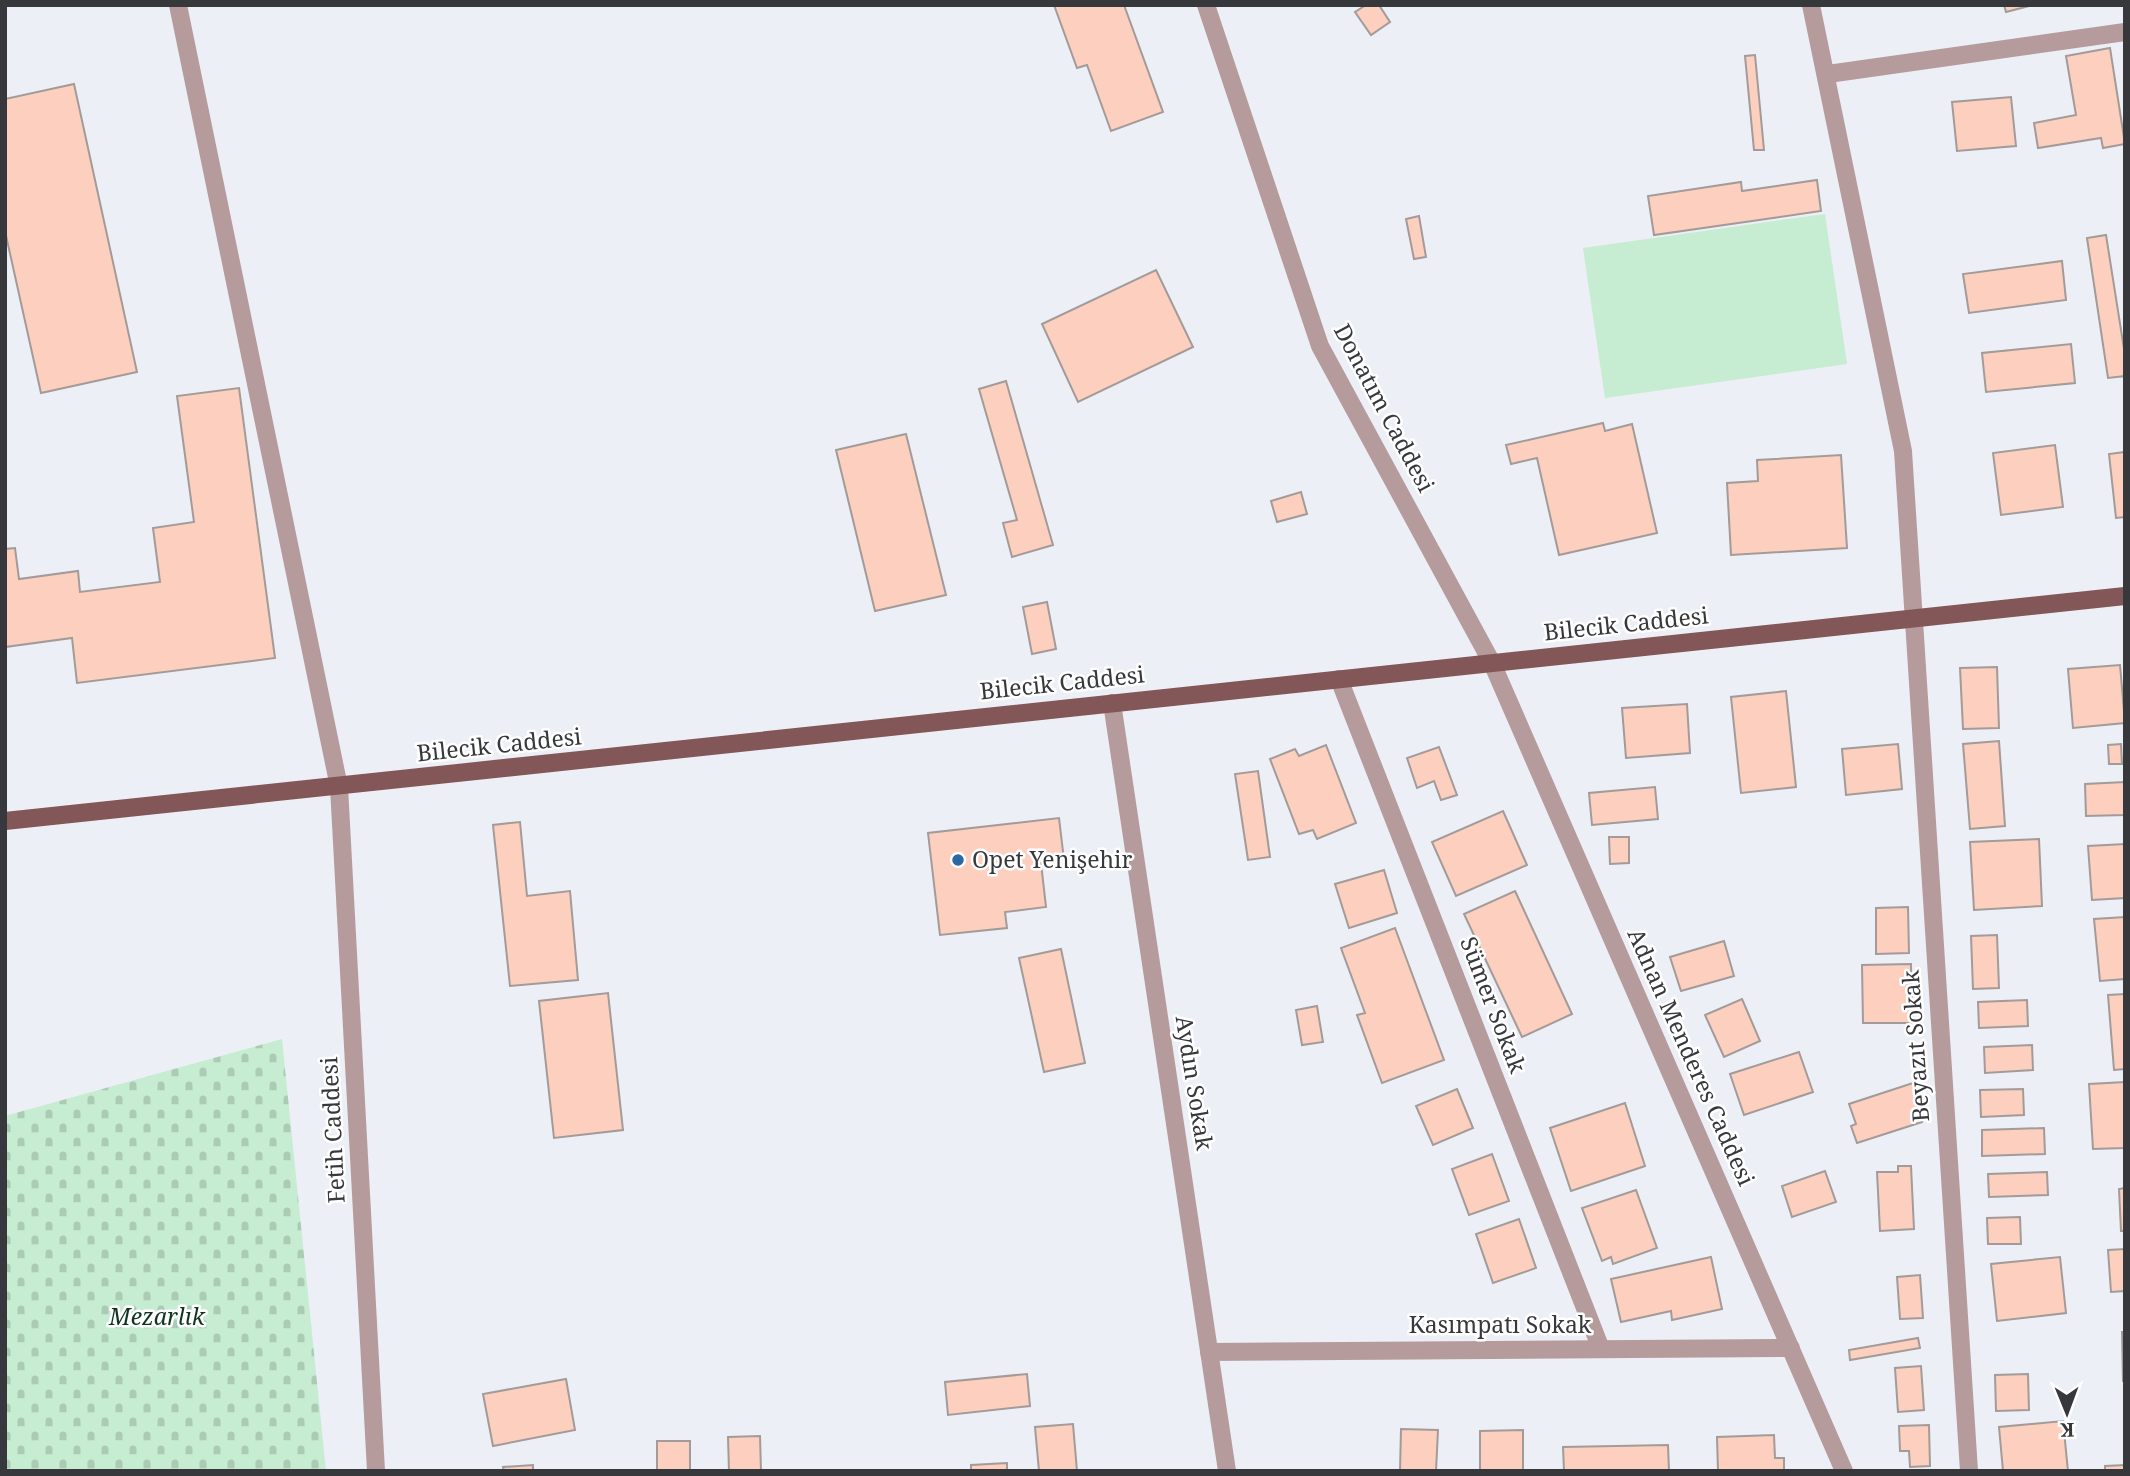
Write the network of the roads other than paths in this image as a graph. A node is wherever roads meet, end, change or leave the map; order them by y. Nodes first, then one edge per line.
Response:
1 (178, 5) edge
2 (1206, 5) edge
3 (1811, 5) edge
4 (2125, 32) edge
5 (1828, 74) junction
6 (2125, 596) edge
7 (1913, 618) junction
8 (1492, 663) junction
9 (1339, 679) junction
10 (1112, 702) junction
11 (339, 787) junction
12 (5, 821) edge
13 (1791, 1348) junction
14 (1601, 1349) junction
15 (1209, 1352) junction
16 (376, 1471) edge
17 (1227, 1471) edge
18 (1844, 1471) edge
19 (1969, 1471) edge

1 - 11 street, Fetih Caddesi
2 - 8 street, Donatım Caddesi
3 - 5 street, Beyazıt Sokak
4 - 5 street
5 - 7 street, Beyazıt Sokak
6 - 7 main road, Bilecik Caddesi
7 - 8 main road, Bilecik Caddesi
7 - 19 street, Beyazıt Sokak
8 - 9 main road, Bilecik Caddesi
8 - 13 street, Adnan Menderes Caddesi
9 - 10 main road, Bilecik Caddesi
9 - 14 street, Sümer Sokak
10 - 11 main road, Bilecik Caddesi
10 - 15 street, Aydın Sokak
11 - 12 main road, Bilecik Caddesi
11 - 16 street, Fetih Caddesi
13 - 14 street, Kasımpatı Sokak
13 - 18 street, Adnan Menderes Caddesi
14 - 15 street, Kasımpatı Sokak
15 - 17 street, Aydın Sokak

